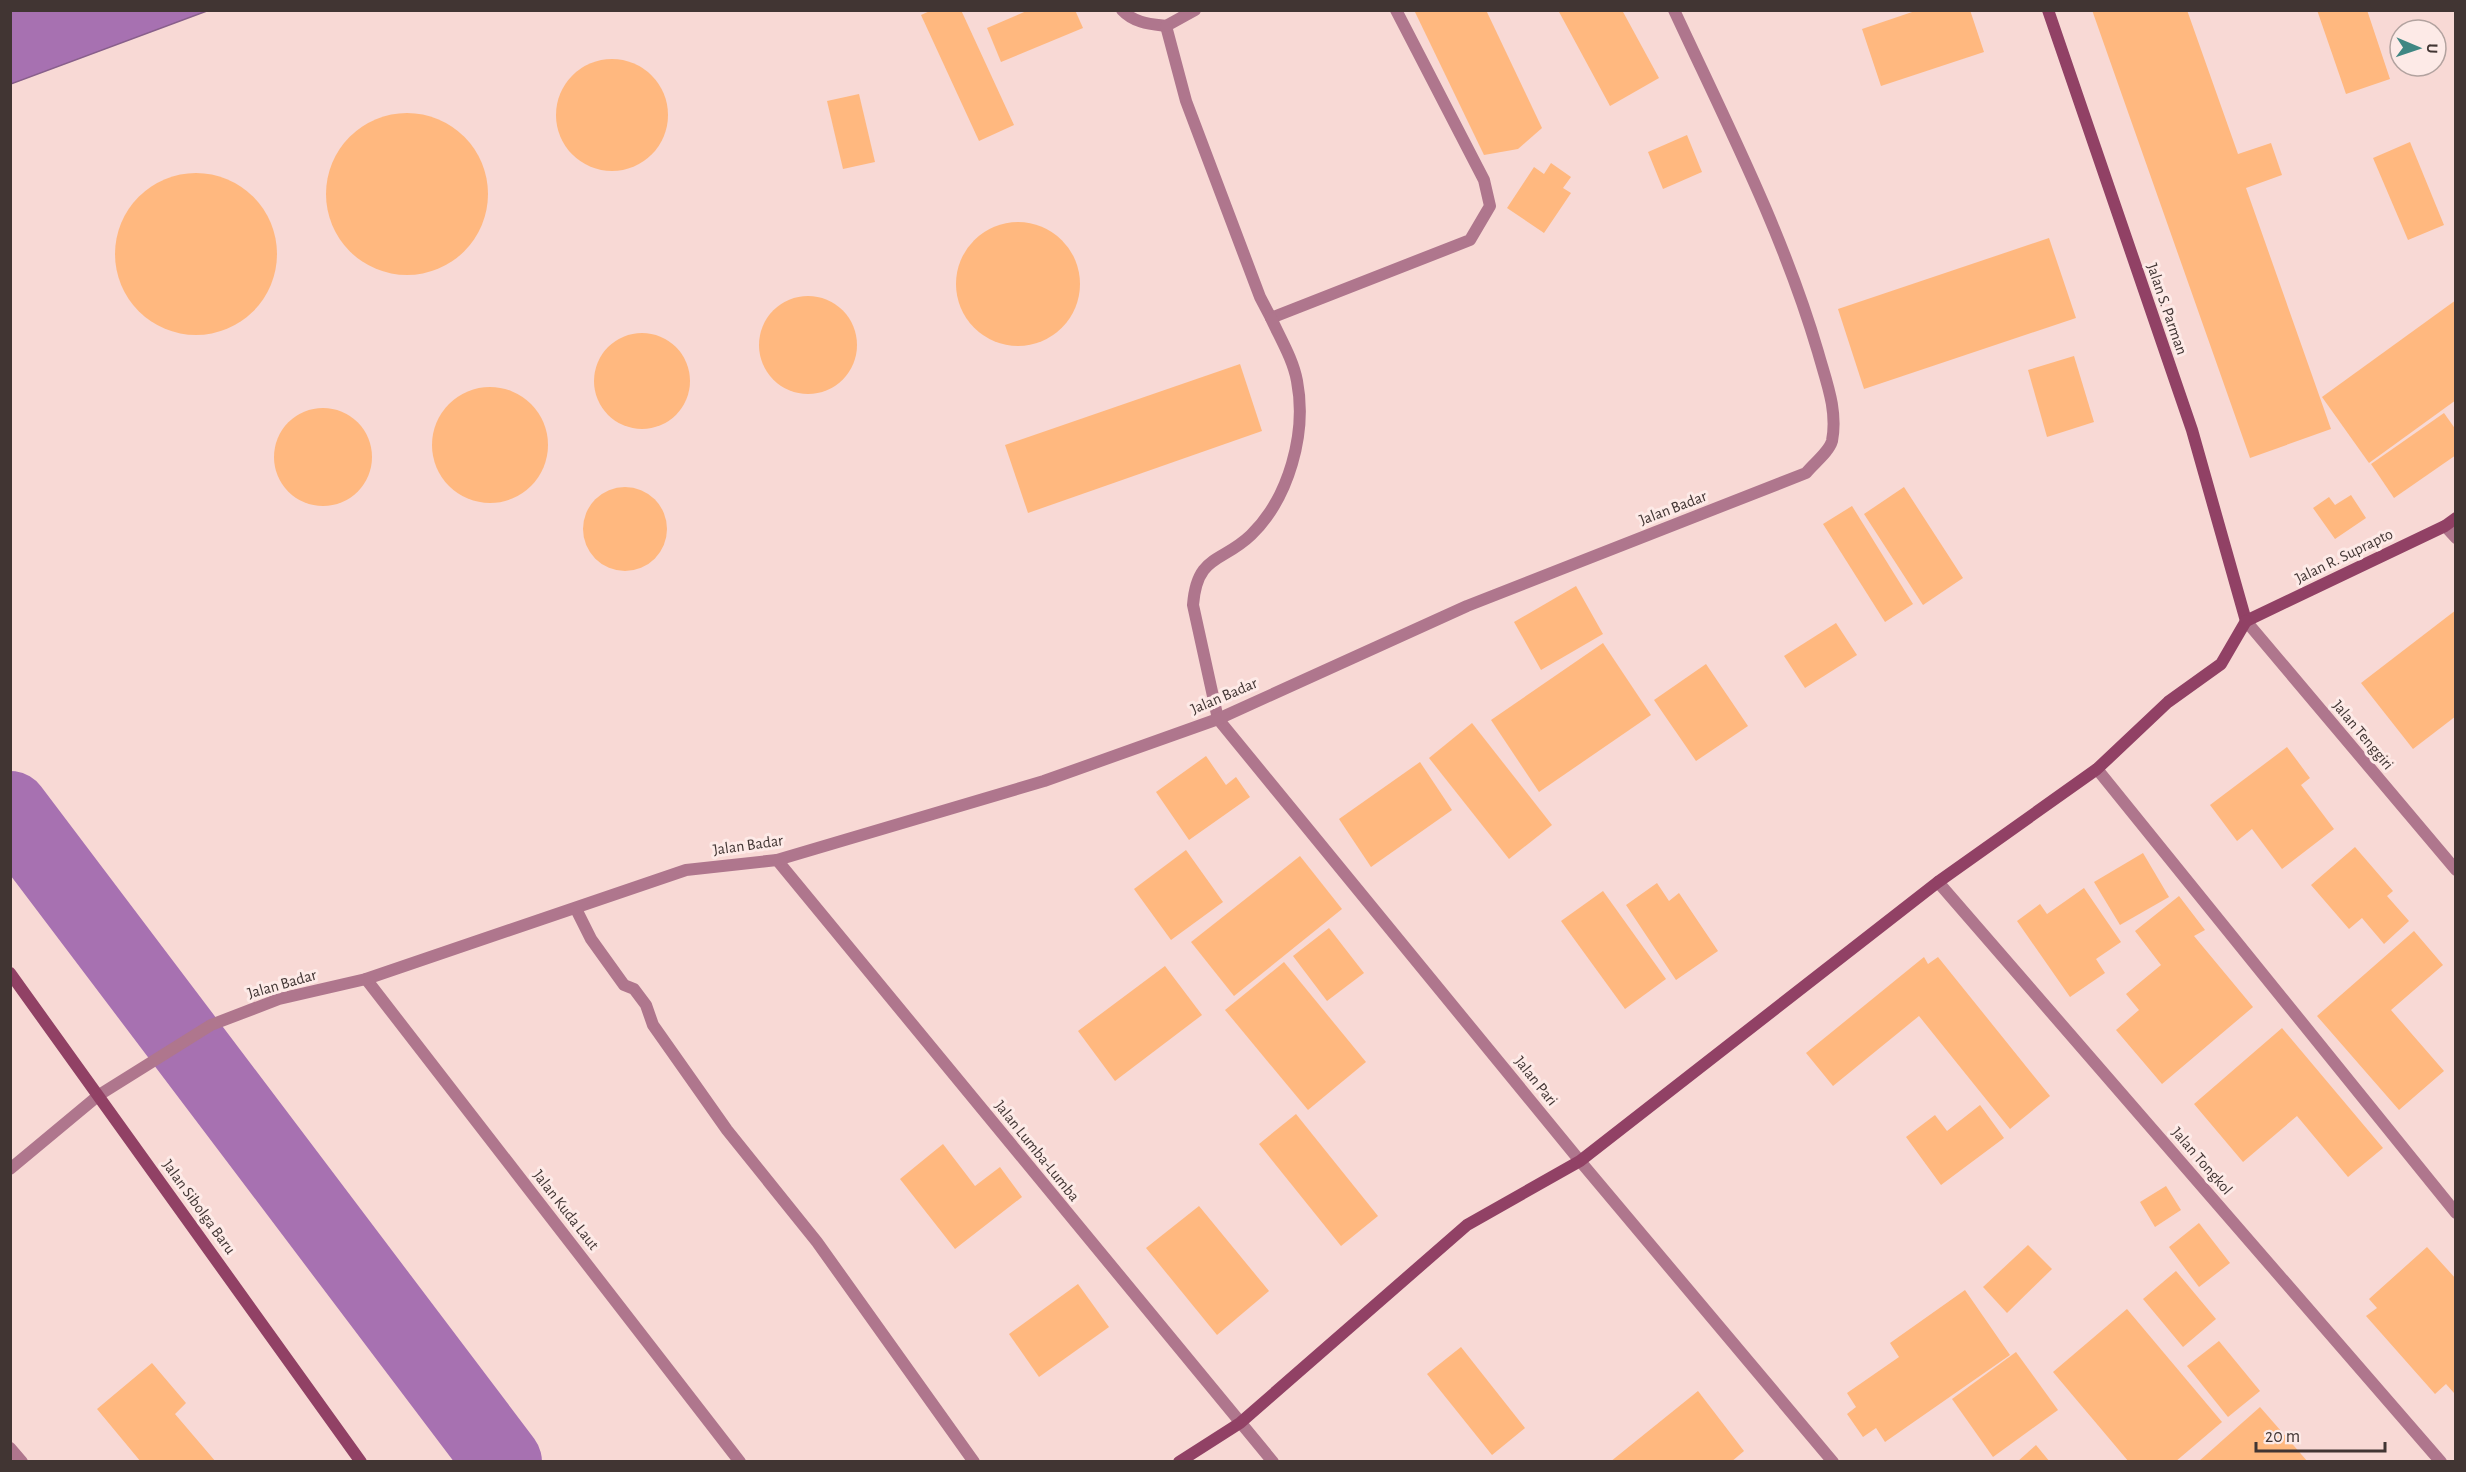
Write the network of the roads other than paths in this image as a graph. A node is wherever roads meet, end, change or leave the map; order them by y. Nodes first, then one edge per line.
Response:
1 (1122, 10) edge
2 (1195, 10) edge
3 (1396, 10) edge
4 (1674, 10) edge
5 (2048, 10) edge
6 (1166, 26) junction
7 (1271, 318) junction
8 (2450, 522) edge
9 (2456, 538) edge
10 (2246, 621) junction
11 (1218, 719) junction
12 (2097, 769) junction
13 (777, 860) junction
14 (2456, 870) edge
15 (1938, 882) junction
16 (576, 909) junction
17 (10, 973) edge
18 (366, 979) junction
19 (99, 1095) junction
20 (1580, 1161) junction
21 (10, 1169) edge
22 (2456, 1213) edge
23 (1240, 1424) junction
24 (10, 1448) edge
25 (22, 1461) edge
26 (361, 1461) edge
27 (740, 1461) edge
28 (974, 1461) edge
29 (1179, 1461) edge
30 (1273, 1461) edge
31 (1833, 1461) edge
32 (2441, 1461) edge

1 - 6 street
2 - 6 street
3 - 7 street
4 - 11 street, Jalan Badar
5 - 10 main road, Jalan S. Parman
6 - 7 street
7 - 11 street
8 - 9 street
8 - 10 main road, Jalan R. Suprapto
10 - 12 main road
10 - 14 street, Jalan Tenggiri
11 - 13 street, Jalan Badar
11 - 20 street, Jalan Pari
12 - 15 main road
12 - 22 street
13 - 16 street, Jalan Badar
13 - 23 street, Jalan Lumba-Lumba
15 - 20 main road
15 - 32 street, Jalan Tongkol
16 - 18 street, Jalan Badar
16 - 28 street
17 - 19 main road, Jalan Sibolga Baru
18 - 19 street, Jalan Badar
18 - 27 street, Jalan Kuda Laut
19 - 21 street, Jalan Badar
19 - 26 main road, Jalan Sibolga Baru
20 - 23 main road
20 - 31 street, Jalan Pari
23 - 29 main road
23 - 30 street, Jalan Lumba-Lumba
24 - 25 street

